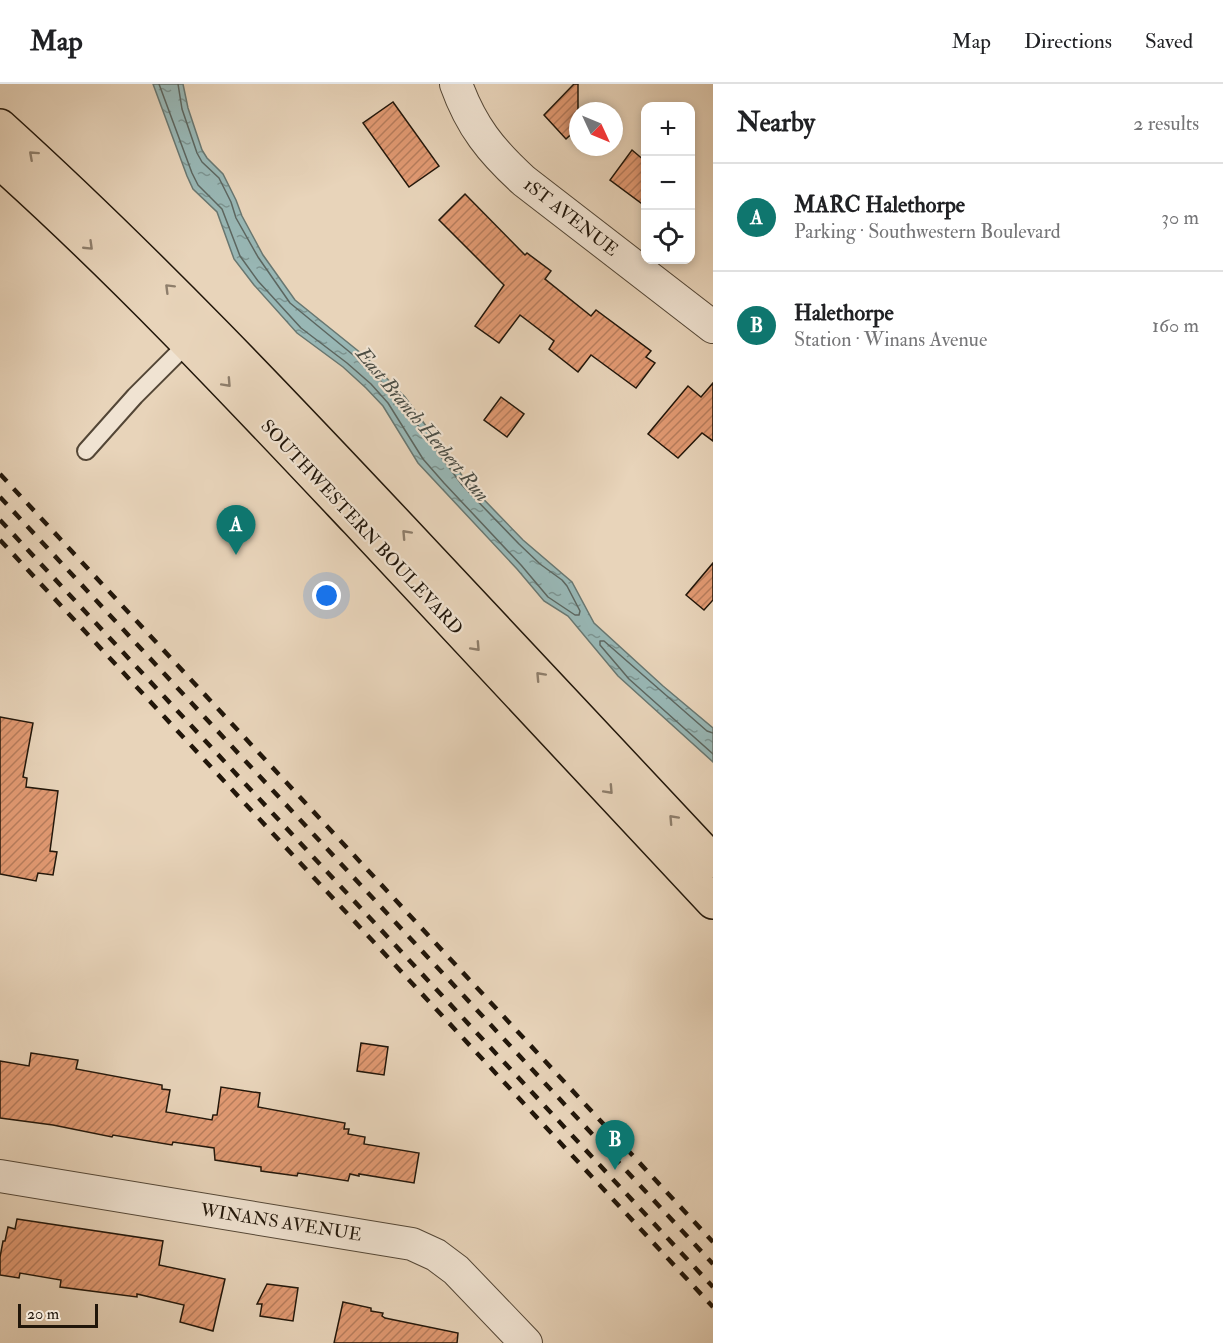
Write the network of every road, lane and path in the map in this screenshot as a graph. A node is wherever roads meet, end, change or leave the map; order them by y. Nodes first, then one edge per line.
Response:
1 (456, 84) edge
2 (0, 126) edge
3 (0, 162) edge
4 (713, 327) edge
5 (197, 334) junction
6 (86, 451) dead end
7 (713, 861) edge
8 (713, 902) edge
9 (0, 1176) edge
10 (526, 1343) edge

1 - 4 street, 1ST AVENUE
5 -> 2 main road, SOUTHWESTERN BOULEVARD
3 -> 5 main road, SOUTHWESTERN BOULEVARD
5 - 6 lane
7 -> 5 main road, SOUTHWESTERN BOULEVARD
5 -> 8 main road, SOUTHWESTERN BOULEVARD
9 - 10 street, WINANS AVENUE

